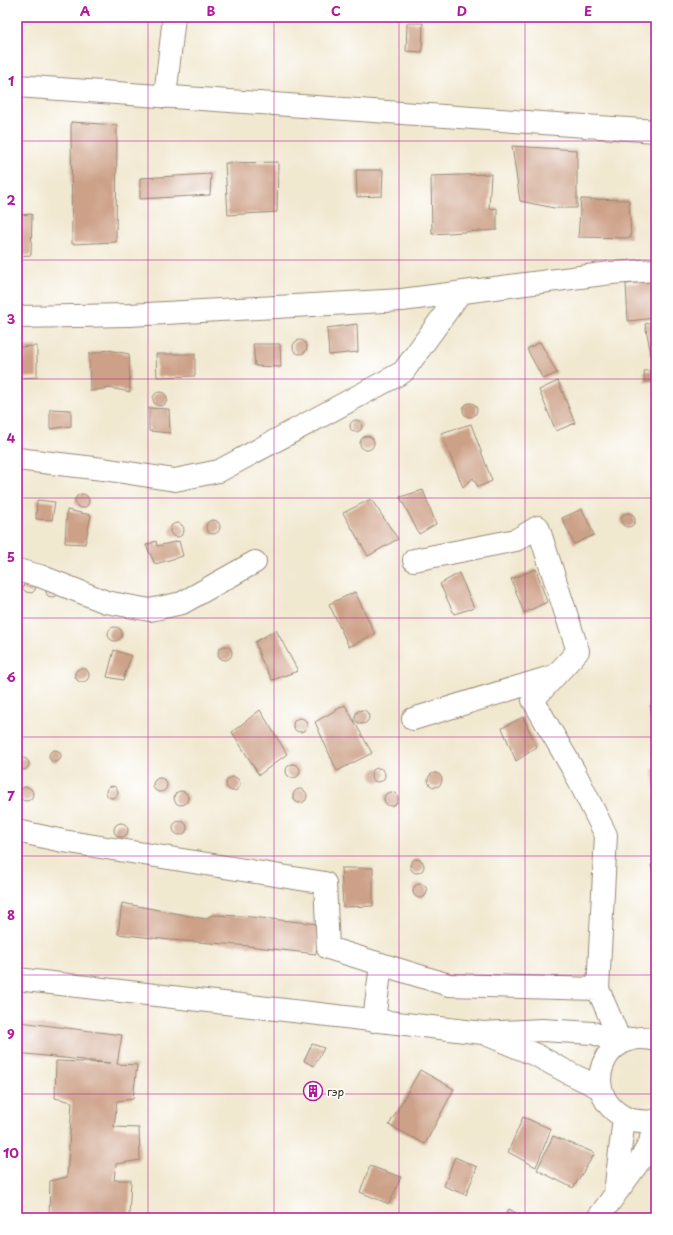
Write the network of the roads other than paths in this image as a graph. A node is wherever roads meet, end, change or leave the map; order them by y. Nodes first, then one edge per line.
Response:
1 (174, 17) edge
2 (17, 86) edge
3 (165, 97) junction
4 (656, 131) edge
5 (656, 270) edge
6 (460, 293) junction
7 (17, 317) edge
8 (17, 459) edge
9 (414, 560) dead end
10 (255, 562) dead end
11 (17, 570) edge
12 (556, 675) junction
13 (414, 719) dead end
14 (17, 831) edge
15 (381, 964) junction
16 (17, 979) edge
17 (598, 989) junction
18 (374, 1021) junction
19 (483, 1033) junction
20 (656, 1040) edge
21 (621, 1043) junction
22 (600, 1088) junction
23 (624, 1118) junction
24 (655, 1121) edge
25 (615, 1194) junction
26 (598, 1218) edge

1 - 3 street
2 - 3 street
3 - 4 street
5 - 6 street
6 - 7 street
6 - 8 street
9 - 12 street
10 - 11 street
12 - 13 street
12 - 17 street
14 - 15 street
15 - 17 street
15 - 18 street
16 - 18 street
17 - 21 street
18 - 19 street
19 - 21 street
19 - 22 street
20 - 21 street
21 - 22 street
22 - 23 street
23 - 24 street
23 - 25 street
24 - 25 street
25 - 26 street

